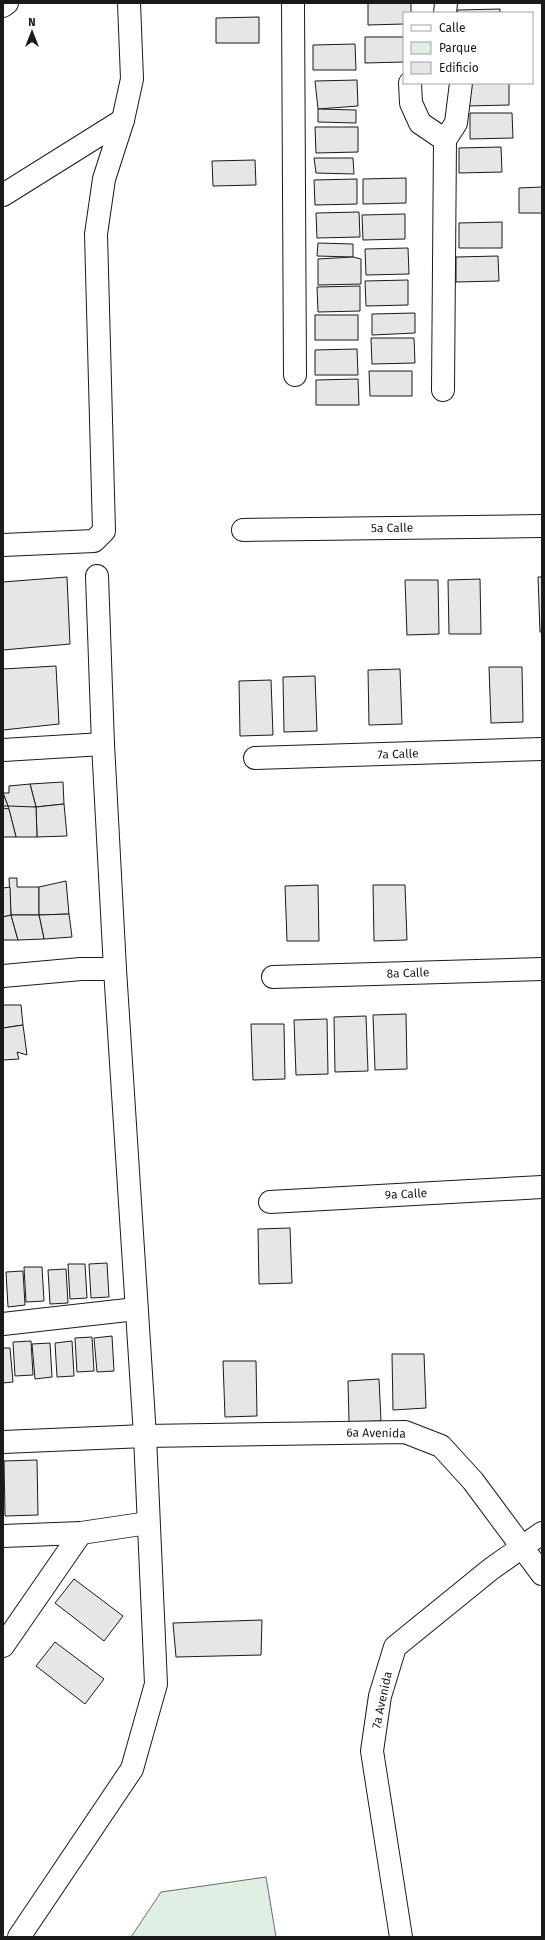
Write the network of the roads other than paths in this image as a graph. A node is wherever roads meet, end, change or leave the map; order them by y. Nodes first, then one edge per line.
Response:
1 (7, 3) edge
2 (129, 3) edge
3 (293, 3) edge
4 (3, 6) edge
5 (410, 84) edge
6 (461, 84) edge
7 (123, 120) junction
8 (445, 140) junction
9 (3, 195) edge
10 (295, 375) dead end
11 (443, 390) dead end
12 (542, 526) edge
13 (243, 530) dead end
14 (3, 545) edge
15 (97, 576) dead end
16 (103, 744) junction
17 (542, 749) edge
18 (3, 750) edge
19 (254, 758) dead end
20 (115, 969) junction
21 (542, 969) edge
22 (3, 976) edge
23 (273, 977) dead end
24 (542, 1187) edge
25 (270, 1202) dead end
26 (136, 1309) junction
27 (3, 1324) edge
28 (145, 1436) junction
29 (3, 1442) edge
30 (148, 1523) junction
31 (81, 1532) junction
32 (542, 1533) edge
33 (3, 1536) edge
34 (522, 1547) junction
35 (542, 1574) edge
36 (3, 1646) edge
37 (19, 1937) edge
38 (401, 1937) edge

1 - 4 street
2 - 7 street
3 - 10 street
5 - 8 street
6 - 8 street
7 - 9 street
7 - 14 street
8 - 11 street
12 - 13 street, 5a Calle
15 - 16 street
16 - 18 street
16 - 20 street
17 - 19 street, 7a Calle
20 - 22 street
20 - 26 street
21 - 23 street, 8a Calle
24 - 25 street, 9a Calle
26 - 27 street
26 - 28 street
28 - 29 street, 6a Avenida
28 - 30 street
28 - 34 street, 6a Avenida
30 - 31 street
30 - 37 street
31 - 33 street
31 - 36 street
32 - 34 street, 7a Avenida
34 - 35 street, 6a Avenida
34 - 38 street, 7a Avenida

